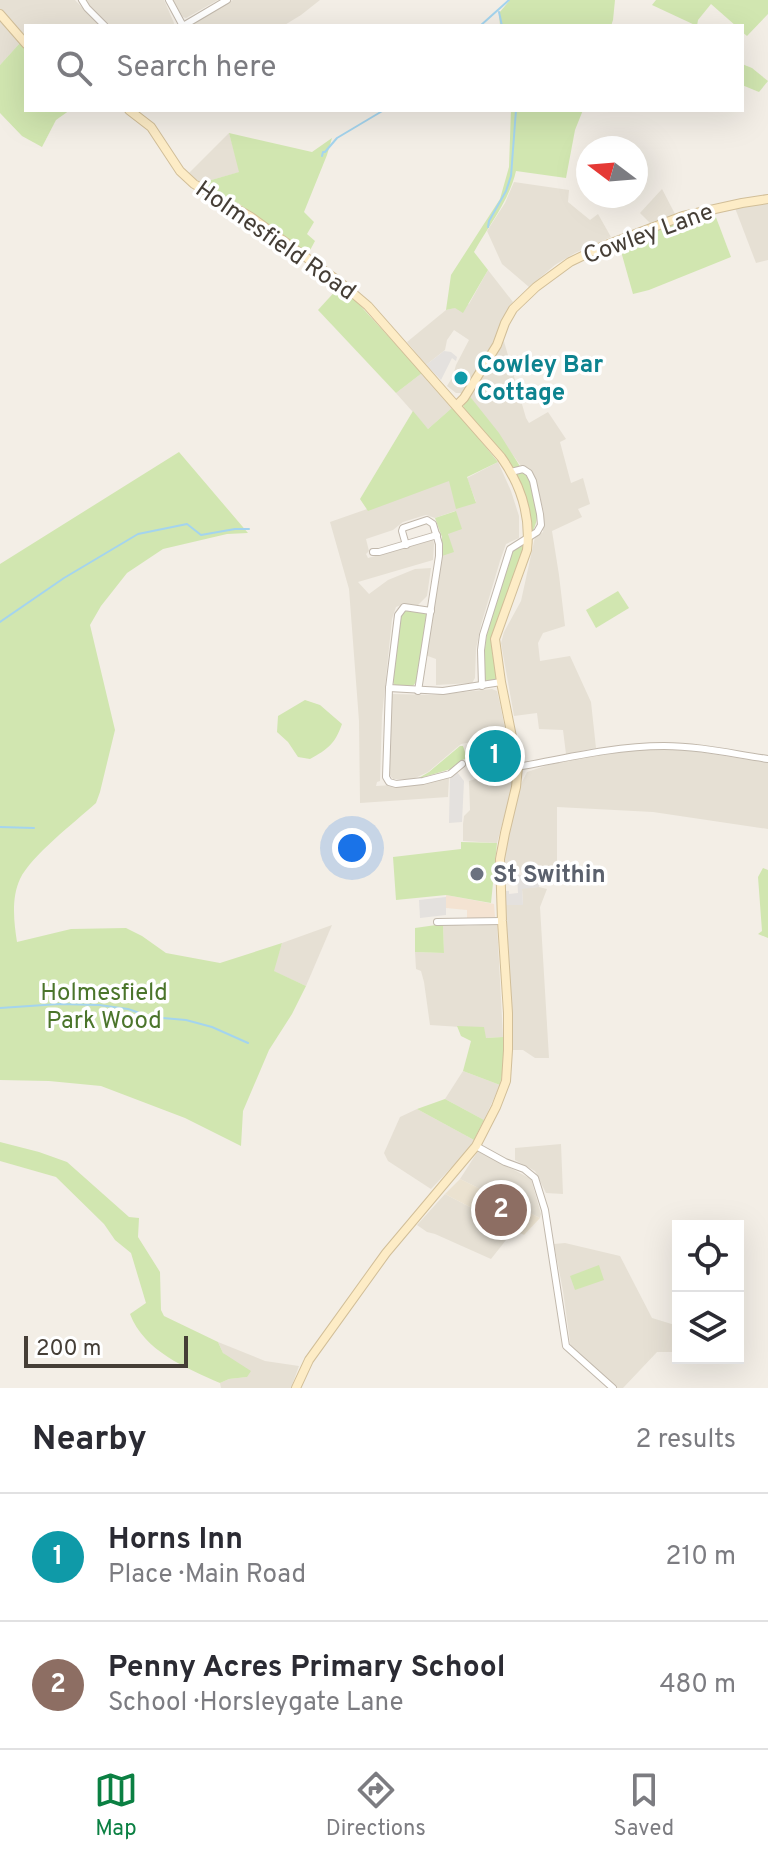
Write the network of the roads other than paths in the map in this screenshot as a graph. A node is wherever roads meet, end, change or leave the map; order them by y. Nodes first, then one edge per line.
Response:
1 (82, 0) edge
2 (169, 0) edge
3 (227, 0) edge
4 (0, 14) edge
5 (103, 24) edge
6 (182, 24) edge
7 (186, 24) edge
8 (24, 42) edge
9 (132, 112) edge
10 (768, 199) edge
11 (457, 405) junction
12 (511, 472) junction
13 (437, 535) junction
14 (528, 538) junction
15 (406, 545) junction
16 (373, 552) dead end
17 (431, 611) junction
18 (501, 682) junction
19 (482, 686) junction
20 (389, 688) junction
21 (418, 691) junction
22 (768, 759) edge
23 (462, 764) dead end
24 (518, 767) junction
25 (502, 921) junction
26 (437, 922) dead end
27 (476, 1146) junction
28 (296, 1388) edge
29 (613, 1388) edge

1 - 5 street
2 - 6 street
3 - 7 street
4 - 8 main road
9 - 11 main road, Holmesfield Road
10 - 11 main road, Cowley Lane
11 - 12 main road, Holmesfield Road
12 - 14 main road, Holmesfield Road
12 - 14 street
13 - 15 street
13 - 15 street
13 - 17 street
14 - 18 main road
14 - 19 street
15 - 16 street
17 - 20 street
17 - 21 street
18 - 19 street
18 - 24 main road
19 - 21 street
20 - 21 street
20 - 23 street
22 - 24 street
24 - 25 main road
25 - 26 street
25 - 27 main road
27 - 28 main road
27 - 29 street

